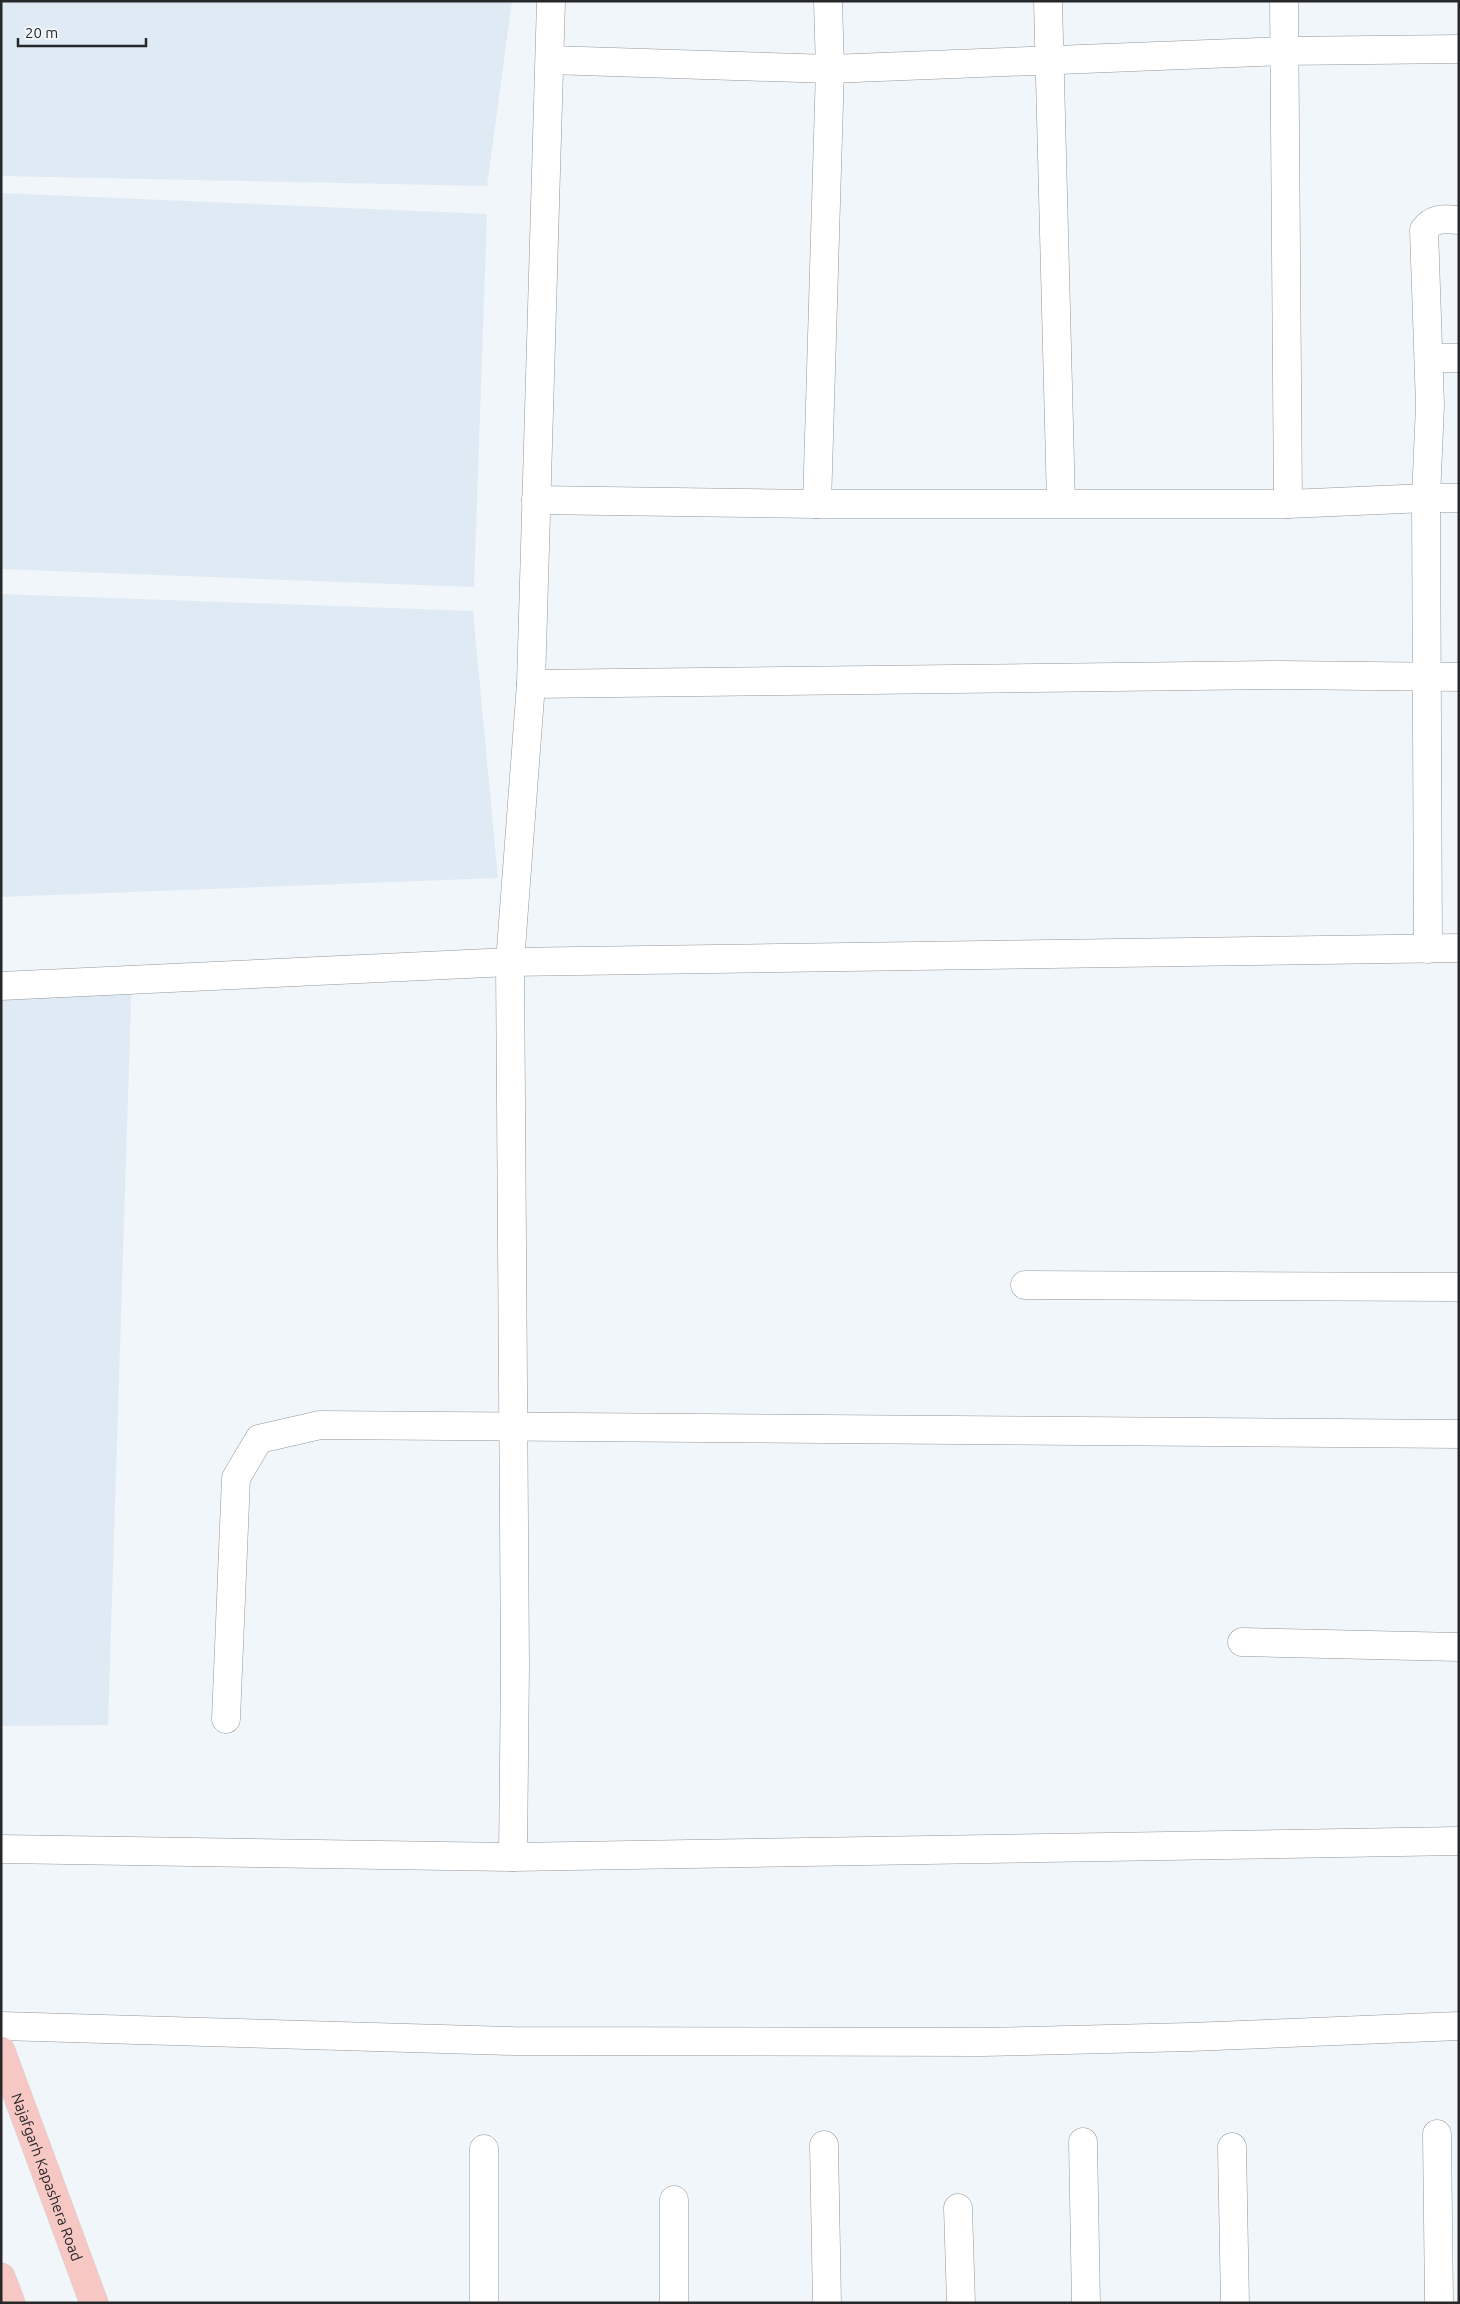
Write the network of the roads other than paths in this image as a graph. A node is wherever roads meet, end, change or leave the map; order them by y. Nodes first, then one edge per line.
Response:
1 (551, 1) edge
2 (828, 1) edge
3 (1048, 1) edge
4 (1284, 1) edge
5 (1459, 49) edge
6 (1284, 51) junction
7 (550, 60) junction
8 (1048, 60) junction
9 (830, 69) junction
10 (1459, 220) edge
11 (1429, 358) junction
12 (1459, 358) edge
13 (1426, 498) junction
14 (1459, 498) edge
15 (536, 500) junction
16 (1061, 502) junction
17 (817, 504) junction
18 (1288, 504) junction
19 (1428, 676) junction
20 (1459, 677) edge
21 (532, 684) junction
22 (1459, 948) edge
23 (1428, 949) junction
24 (510, 962) junction
25 (1, 986) edge
26 (1024, 1285) dead end
27 (1459, 1287) edge
28 (513, 1426) junction
29 (1459, 1434) edge
30 (1242, 1642) dead end
31 (1459, 1647) edge
32 (226, 1719) dead end
33 (1459, 1841) edge
34 (1, 1849) edge
35 (513, 1857) junction
36 (1, 2026) edge
37 (1459, 2026) edge
38 (1, 2051) edge
39 (1437, 2134) dead end
40 (1083, 2142) dead end
41 (824, 2145) dead end
42 (1232, 2147) dead end
43 (484, 2149) dead end
44 (674, 2200) dead end
45 (958, 2208) dead end
46 (1, 2277) edge
47 (11, 2303) edge
48 (94, 2303) edge
49 (484, 2303) edge
50 (674, 2303) edge
51 (827, 2303) edge
52 (961, 2303) edge
53 (1086, 2303) edge
54 (1235, 2303) edge
55 (1439, 2303) edge

1 - 7 street
2 - 9 street
3 - 8 street
4 - 6 street
5 - 6 street
6 - 8 street
6 - 18 street
7 - 9 street
7 - 15 street
8 - 9 street
8 - 16 street
9 - 17 street
10 - 11 street
11 - 12 street
11 - 13 street
13 - 14 street
13 - 18 street
13 - 19 street
15 - 17 street
15 - 21 street
16 - 17 street
16 - 18 street
19 - 20 street
19 - 21 street
19 - 23 street
21 - 24 street
22 - 23 street
23 - 24 street
24 - 25 street
24 - 28 street
26 - 27 street
28 - 29 street
28 - 32 street
28 - 35 street
30 - 31 street
33 - 35 street
34 - 35 street
36 - 37 street
38 - 48 main road, Najafgarh Kapashera Road
39 - 55 street
40 - 53 street
41 - 51 street
42 - 54 street
43 - 49 street
44 - 50 street
45 - 52 street
46 - 47 main road

